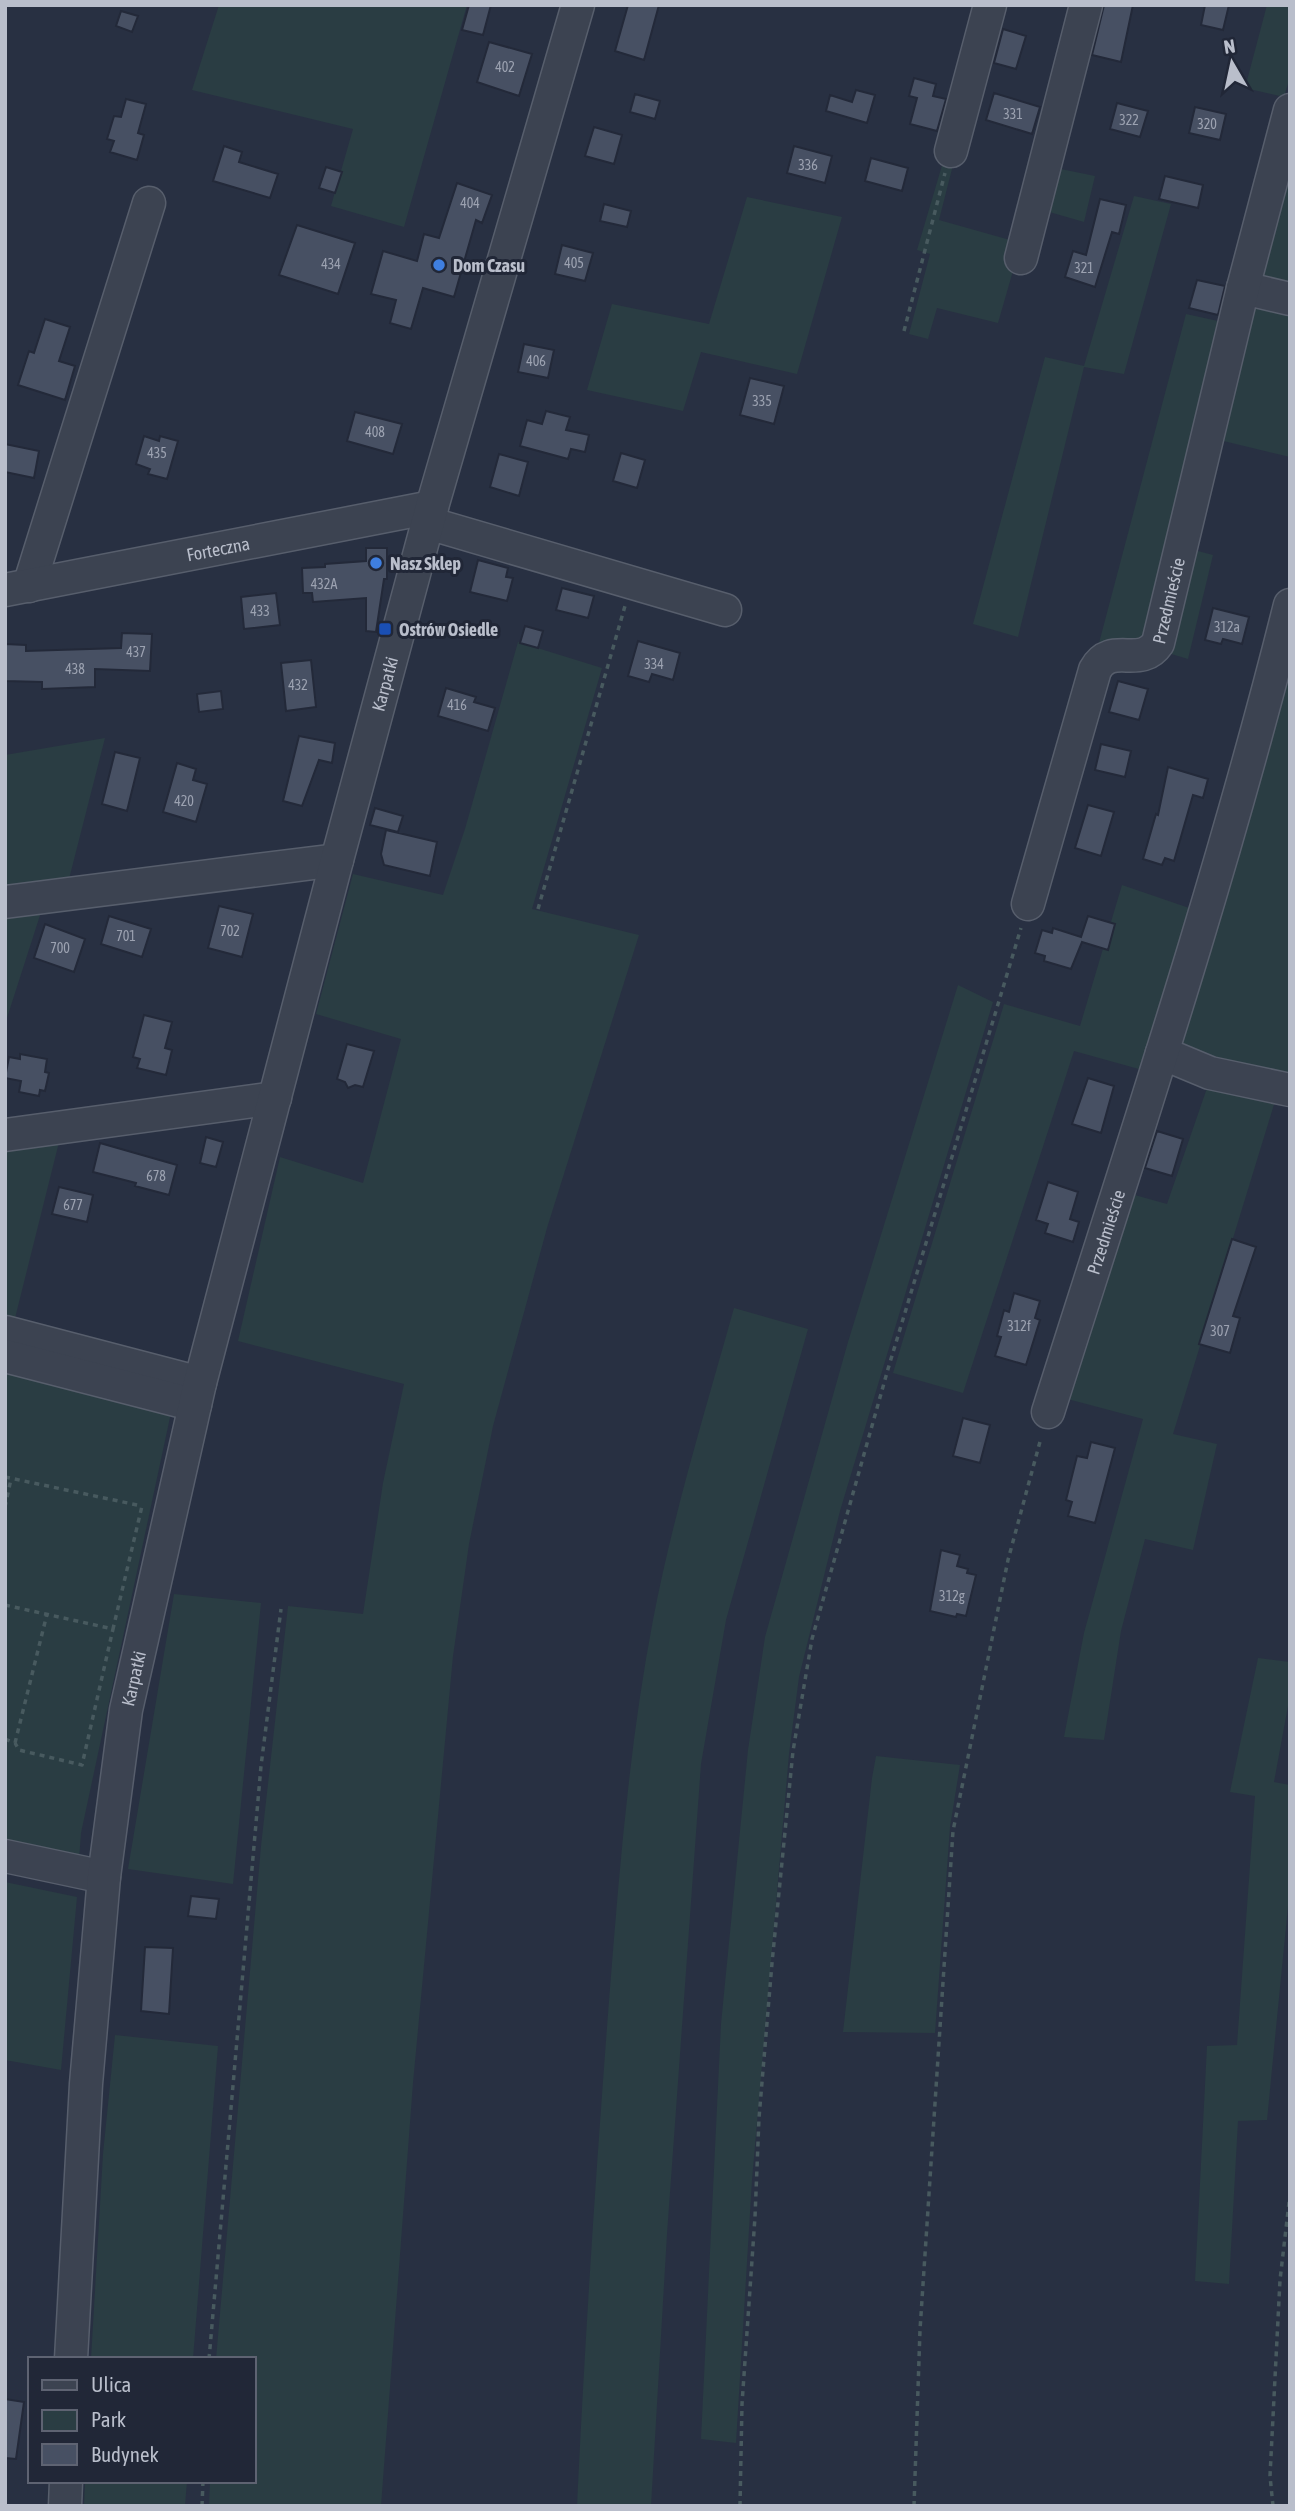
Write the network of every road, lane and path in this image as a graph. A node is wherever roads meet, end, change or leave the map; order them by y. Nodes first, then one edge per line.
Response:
1 (578, 5) edge
2 (990, 5) edge
3 (1086, 5) edge
4 (1290, 110) edge
5 (951, 151) joint
6 (149, 204) dead end
7 (1021, 258) dead end
8 (1242, 288) junction
9 (1290, 299) edge
10 (904, 331) dead end
11 (430, 515) junction
12 (632, 584) junction
13 (17, 588) edge
14 (1290, 605) edge
15 (725, 610) dead end
16 (337, 860) junction
17 (5, 902) edge
18 (1028, 904) joint
19 (538, 909) dead end
20 (1161, 1053) junction
21 (1290, 1090) edge
22 (275, 1098) junction
23 (5, 1135) edge
24 (5, 1332) edge
25 (5, 1356) edge
26 (197, 1394) junction
27 (1048, 1412) joint
28 (5, 1478) edge
29 (11, 1479) junction
30 (5, 1507) edge
31 (5, 1605) edge
32 (281, 1609) dead end
33 (47, 1614) junction
34 (113, 1629) junction
35 (5, 1739) edge
36 (15, 1743) junction
37 (5, 1856) edge
38 (104, 1877) junction
39 (1290, 2194) edge
40 (71, 2357) edge
41 (209, 2357) edge
42 (66, 2483) edge
43 (203, 2483) edge
44 (65, 2506) edge
45 (202, 2506) edge
46 (740, 2506) edge
47 (914, 2506) edge
48 (1273, 2506) edge

1 - 11 street, Karpatki
2 - 5 street
3 - 7 street
4 - 8 street, Przedmieście
5 - 10 path
6 - 13 street
8 - 9 street
8 - 18 street, Przedmieście
11 - 12 street, Forteczna
11 - 13 street, Forteczna
11 - 16 street, Karpatki
12 - 15 street, Forteczna
12 - 19 path
14 - 20 street, Przedmieście
16 - 17 street
16 - 22 street, Karpatki
18 - 46 path
20 - 21 street
20 - 27 street, Przedmieście
22 - 23 street
22 - 26 street, Karpatki
24 - 26 street
25 - 26 street
26 - 38 street, Karpatki
27 - 47 path
28 - 29 path
29 - 30 path
29 - 34 path
31 - 33 path
32 - 41 path
33 - 34 path
33 - 36 path
34 - 36 path
35 - 36 path
37 - 38 street
38 - 40 street, Karpatki
39 - 48 path
42 - 44 street
43 - 45 path

